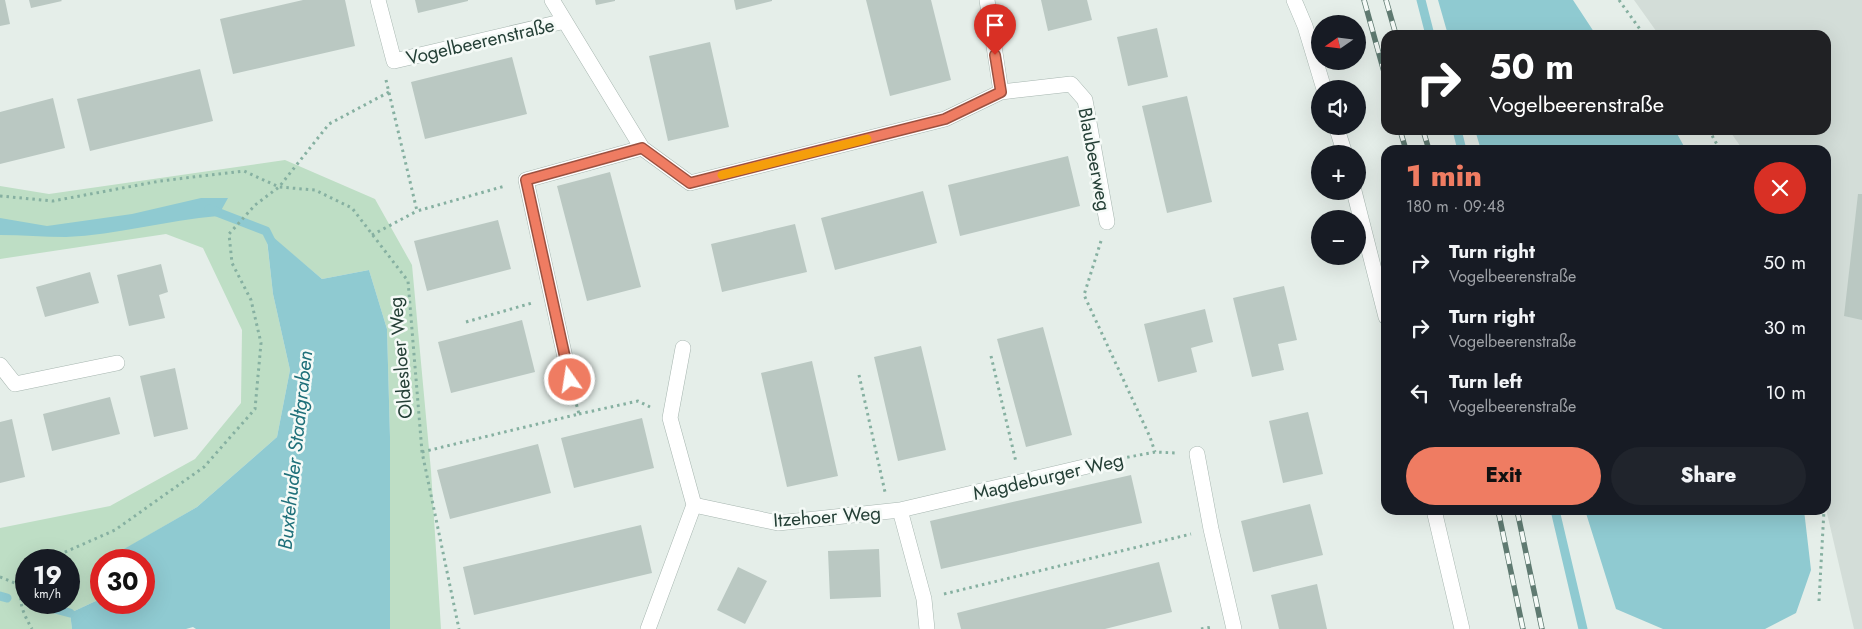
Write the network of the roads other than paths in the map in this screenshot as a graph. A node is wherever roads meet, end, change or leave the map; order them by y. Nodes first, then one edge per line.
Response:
1 (378, 0) edge
2 (552, 0) edge
3 (988, 0) edge
4 (1294, 0) edge
5 (565, 21) junction
6 (1321, 80) edge
7 (1001, 92) junction
8 (642, 148) junction
9 (1356, 200) edge
10 (1107, 222) road end
11 (1381, 297) edge
12 (683, 348) dead end
13 (117, 363) dead end
14 (0, 365) edge
15 (570, 380) road end
16 (1197, 454) road end
17 (1088, 466) road end
18 (694, 505) junction
19 (895, 511) junction
20 (1435, 515) edge
21 (648, 629) edge
22 (927, 629) edge
23 (1234, 629) edge
24 (1462, 629) edge

1 - 5 street, Vogelbeerenstraße
2 - 5 street, Vogelbeerenstraße
3 - 7 street
4 - 6 street
5 - 8 street, Vogelbeerenstraße
7 - 8 street, Vogelbeerenstraße
7 - 10 street, Blaubeerweg
8 - 15 street
9 - 11 street
12 - 18 street
13 - 14 street
16 - 23 street
17 - 19 street, Magdeburger Weg
18 - 19 street, Itzehoer Weg
18 - 21 street
19 - 22 street, Itzehoer Weg
20 - 24 street

